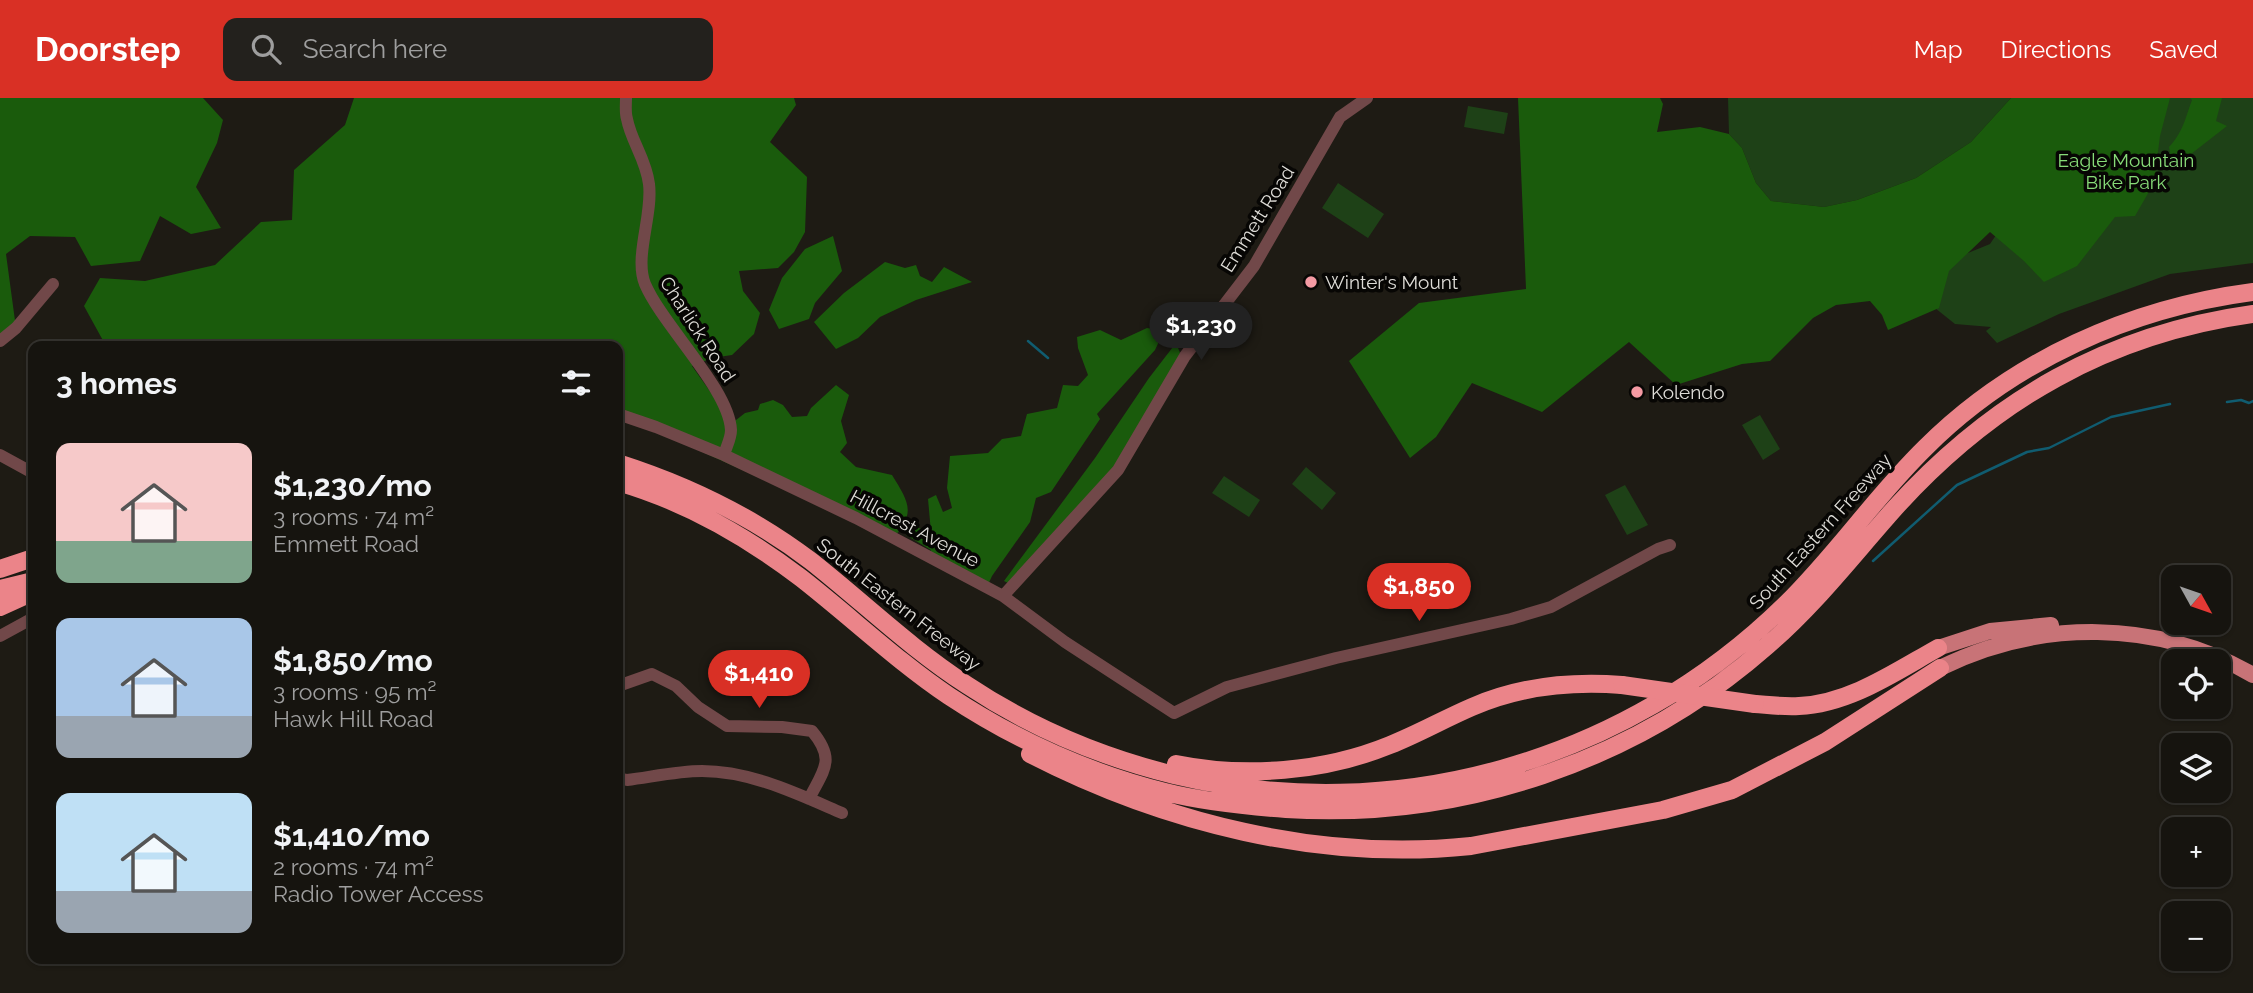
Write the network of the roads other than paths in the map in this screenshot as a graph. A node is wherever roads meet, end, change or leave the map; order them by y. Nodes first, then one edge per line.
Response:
1 (626, 98) edge
2 (1367, 98) edge
3 (54, 284) dead end
4 (2253, 292) edge
5 (2253, 314) edge
6 (0, 341) edge
7 (623, 416) edge
8 (0, 455) edge
9 (723, 455) junction
10 (623, 465) edge
11 (28, 470) edge
12 (623, 484) edge
13 (1670, 545) dead end
14 (28, 557) edge
15 (28, 558) edge
16 (0, 561) edge
17 (0, 569) edge
18 (798, 576) junction
19 (28, 581) edge
20 (0, 589) edge
21 (28, 594) edge
22 (1003, 596) junction
23 (0, 607) edge
24 (28, 621) edge
25 (0, 636) edge
26 (1938, 648) joint
27 (1940, 668) joint
28 (2253, 672) edge
29 (623, 684) edge
30 (1044, 730) junction
31 (623, 779) edge
32 (809, 799) junction
33 (842, 813) dead end

1 - 9 street, Charlick Road
2 - 22 street, Emmett Road
3 - 6 street
4 - 30 highway, South Eastern Freeway
5 - 18 highway, South Eastern Freeway
7 - 9 street, Hillcrest Avenue
8 - 11 street
9 - 22 street, Hillcrest Avenue
10 - 30 highway, South Eastern Freeway
12 - 18 highway, South Eastern Freeway
13 - 22 street, Hillcrest Avenue
14 - 16 highway
15 - 17 highway
18 - 27 highway
19 - 20 highway
21 - 23 highway
24 - 25 street
26 - 28 main road
26 - 30 highway, bridge
27 - 28 main road
29 - 32 street
31 - 32 street
32 - 33 street

